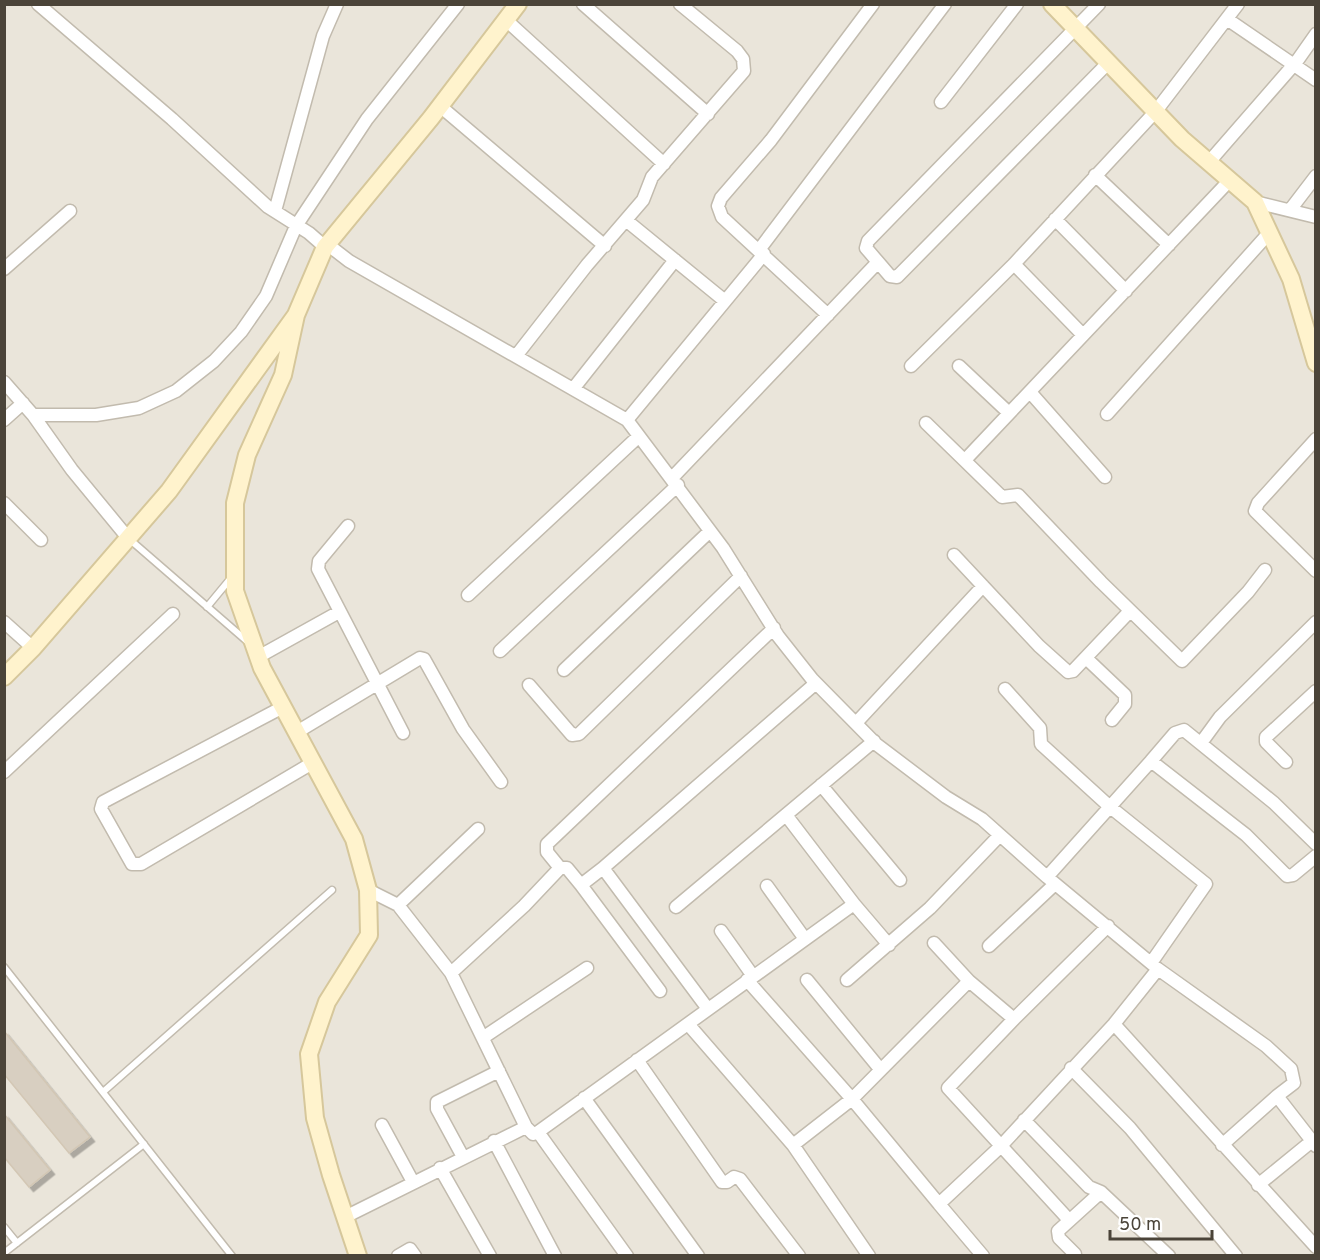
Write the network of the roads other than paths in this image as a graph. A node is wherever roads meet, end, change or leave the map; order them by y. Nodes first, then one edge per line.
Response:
1 (38, 4) edge
2 (458, 4) edge
3 (518, 4) edge
4 (583, 4) edge
5 (680, 4) edge
6 (873, 4) edge
7 (945, 4) edge
8 (1017, 4) edge
9 (1052, 4) edge
10 (1099, 4) edge
11 (1238, 4) edge
12 (336, 5) edge
13 (1227, 19) junction
14 (506, 20) junction
15 (1078, 28) junction
16 (1316, 34) edge
17 (1109, 62) junction
18 (1293, 64) junction
19 (1316, 80) edge
20 (941, 102) dead end
21 (440, 106) junction
22 (1156, 111) junction
23 (708, 114) junction
24 (1209, 162) junction
25 (664, 164) junction
26 (1095, 175) junction
27 (1316, 176) edge
28 (1230, 180) junction
29 (1255, 202) junction
30 (1290, 210) junction
31 (69, 211) dead end
32 (275, 212) junction
33 (1316, 217) edge
34 (1055, 219) junction
35 (627, 221) junction
36 (297, 226) junction
37 (1269, 233) junction
38 (1170, 245) junction
39 (326, 246) junction
40 (605, 246) junction
41 (761, 252) junction
42 (675, 260) junction
43 (878, 262) junction
44 (1014, 264) junction
45 (4, 269) edge
46 (1126, 291) junction
47 (725, 302) junction
48 (296, 315) junction
49 (828, 315) junction
50 (1083, 335) junction
51 (516, 356) junction
52 (1316, 363) edge
53 (911, 366) dead end
54 (959, 366) dead end
55 (4, 382) edge
56 (573, 389) junction
57 (1030, 392) junction
58 (23, 403) junction
59 (1009, 413) junction
60 (1107, 414) dead end
61 (33, 415) junction
62 (4, 420) edge
63 (627, 420) junction
64 (926, 423) dead end
65 (639, 436) junction
66 (1316, 439) edge
67 (965, 460) junction
68 (1105, 477) dead end
69 (675, 482) junction
70 (4, 503) edge
71 (348, 526) dead end
72 (710, 531) junction
73 (128, 538) junction
74 (41, 540) dead end
75 (954, 555) dead end
76 (1265, 570) dead end
77 (1316, 571) edge
78 (235, 573) junction
79 (741, 576) junction
80 (984, 586) junction
81 (468, 595) dead end
82 (207, 607) junction
83 (1130, 611) junction
84 (339, 612) junction
85 (173, 614) dead end
86 (4, 622) edge
87 (1316, 622) edge
88 (774, 628) junction
89 (33, 648) junction
90 (500, 651) dead end
91 (256, 653) junction
92 (1086, 658) junction
93 (564, 670) dead end
94 (4, 677) edge
95 (816, 683) junction
96 (377, 685) junction
97 (529, 685) dead end
98 (1005, 689) dead end
99 (1316, 691) edge
100 (284, 707) junction
101 (1112, 720) dead end
102 (856, 723) junction
103 (297, 732) junction
104 (404, 733) dead end
105 (874, 741) junction
106 (1201, 743) junction
107 (1151, 761) junction
108 (314, 762) junction
109 (1286, 762) dead end
110 (4, 772) edge
111 (501, 782) dead end
112 (821, 785) junction
113 (1109, 806) junction
114 (786, 815) junction
115 (478, 829) dead end
116 (1000, 835) junction
117 (1316, 844) edge
118 (1316, 856) edge
119 (560, 868) junction
120 (603, 868) junction
121 (900, 880) dead end
122 (1051, 881) junction
123 (581, 885) junction
124 (766, 885) dead end
125 (332, 890) dead end
126 (368, 890) junction
127 (854, 904) junction
128 (398, 905) junction
129 (676, 906) dead end
130 (1108, 926) junction
131 (721, 931) dead end
132 (805, 939) junction
133 (934, 944) dead end
134 (889, 945) junction
135 (989, 946) dead end
136 (1155, 966) junction
137 (4, 968) edge
138 (587, 968) dead end
139 (451, 973) junction
140 (750, 978) junction
141 (807, 980) dead end
142 (847, 980) dead end
143 (969, 981) junction
144 (660, 991) dead end
145 (708, 1009) junction
146 (1014, 1018) junction
147 (688, 1024) junction
148 (1114, 1024) junction
149 (484, 1037) junction
150 (637, 1060) junction
151 (1071, 1068) junction
152 (880, 1069) junction
153 (499, 1071) junction
154 (103, 1092) junction
155 (1277, 1096) junction
156 (584, 1098) junction
157 (852, 1099) junction
158 (1024, 1120) junction
159 (382, 1125) dead end
160 (532, 1130) junction
161 (494, 1141) junction
162 (1314, 1143) edge
163 (144, 1144) junction
164 (793, 1145) junction
165 (1222, 1145) junction
166 (1000, 1147) junction
167 (463, 1157) junction
168 (440, 1168) junction
169 (413, 1182) junction
170 (1258, 1185) junction
171 (1101, 1192) junction
172 (939, 1204) junction
173 (345, 1217) junction
174 (1069, 1220) junction
175 (4, 1227) edge
176 (17, 1243) junction
177 (1316, 1247) edge
178 (4, 1253) edge
179 (1075, 1255) edge
180 (232, 1256) edge
181 (358, 1256) edge
182 (398, 1256) edge
183 (415, 1256) edge
184 (490, 1256) edge
185 (555, 1256) edge
186 (627, 1256) edge
187 (698, 1256) edge
188 (800, 1256) edge
189 (869, 1256) edge
190 (983, 1256) edge
191 (1169, 1256) edge
192 (1236, 1256) edge

1 - 32 street
2 - 36 street
3 - 14 street
4 - 23 street
5 - 23 street
6 - 41 street
7 - 41 street
8 - 20 street
9 - 15 street
10 - 15 street
11 - 13 street
12 - 32 street
13 - 18 street
13 - 22 street
14 - 21 street
14 - 25 street
15 - 17 street
15 - 43 street
16 - 18 street
17 - 22 street
17 - 43 street
18 - 19 street
18 - 24 street
21 - 39 street
21 - 40 street
22 - 24 street
22 - 26 street
23 - 25 street
24 - 28 street
25 - 35 street
26 - 34 street
26 - 38 street
27 - 30 street
28 - 29 street
28 - 38 street
29 - 30 street
29 - 37 street
30 - 33 street
31 - 45 street
32 - 36 street
34 - 44 street
34 - 46 street
35 - 40 street
35 - 42 street
36 - 39 street
36 - 61 street
37 - 52 street
37 - 60 street
38 - 46 street
39 - 48 street
39 - 51 street
40 - 51 street
41 - 47 street
41 - 49 street
42 - 47 street
42 - 56 street
43 - 49 street
44 - 50 street
44 - 53 street
46 - 50 street
47 - 63 street
48 - 73 street
48 - 78 street
49 - 69 street
50 - 57 street
51 - 56 street
54 - 59 street
55 - 58 street
56 - 63 street
57 - 59 street
57 - 68 street
58 - 61 street
58 - 62 street
59 - 67 street
61 - 73 street
63 - 65 street
64 - 67 street
65 - 69 street
65 - 81 street
66 - 77 street
67 - 83 street
69 - 72 street
69 - 90 street
70 - 74 street
71 - 84 street
72 - 79 street
72 - 93 street
73 - 82 lane
73 - 89 street
75 - 80 street
76 - 83 street
78 - 82 lane
78 - 91 street
79 - 88 street
79 - 97 street
80 - 92 street
80 - 102 street
82 - 91 lane
83 - 92 street
84 - 91 street
84 - 96 street
85 - 110 street
86 - 89 street
87 - 106 street
88 - 95 street
88 - 119 street
89 - 94 street
91 - 100 street
92 - 101 street
95 - 102 street
95 - 120 street
96 - 103 street
96 - 104 street
96 - 111 street
98 - 113 street
99 - 109 street
100 - 103 street
100 - 108 street
102 - 105 street
103 - 108 street
105 - 112 street
105 - 116 street
106 - 107 street
106 - 117 street
107 - 113 street
107 - 118 street
108 - 126 street
112 - 114 street
112 - 121 street
113 - 122 street
113 - 136 street
114 - 127 street
114 - 129 street
115 - 128 street
116 - 122 street
116 - 134 street
119 - 123 street
119 - 139 street
120 - 123 street
120 - 145 street
122 - 130 street
122 - 135 street
123 - 144 street
124 - 132 street
125 - 154 lane
126 - 128 street
126 - 173 street
127 - 132 street
127 - 134 street
128 - 139 street
130 - 136 street
130 - 146 street
131 - 140 street
132 - 140 street
133 - 143 street
134 - 142 street
136 - 148 street
136 - 155 street
137 - 154 lane
138 - 149 street
139 - 149 street
140 - 145 street
140 - 157 street
141 - 152 street
143 - 146 street
143 - 152 street
145 - 147 street
146 - 166 street
147 - 150 street
147 - 164 street
148 - 151 street
148 - 165 street
149 - 153 street
150 - 156 street
150 - 188 street
151 - 158 street
151 - 192 street
152 - 157 street
153 - 160 street
153 - 167 street
154 - 163 lane
155 - 162 street
155 - 165 street
156 - 160 street
156 - 187 street
157 - 164 street
157 - 172 street
158 - 166 street
158 - 171 street
159 - 169 street
160 - 161 street
160 - 186 street
161 - 167 street
161 - 185 street
162 - 170 street
163 - 176 lane
163 - 180 lane
164 - 189 street
165 - 170 street
166 - 172 street
166 - 174 street
167 - 168 street
168 - 169 street
168 - 184 street
169 - 173 street
170 - 177 street
171 - 174 street
171 - 191 street
172 - 190 street
173 - 181 street
174 - 179 street
175 - 176 lane
176 - 178 lane
182 - 183 street

